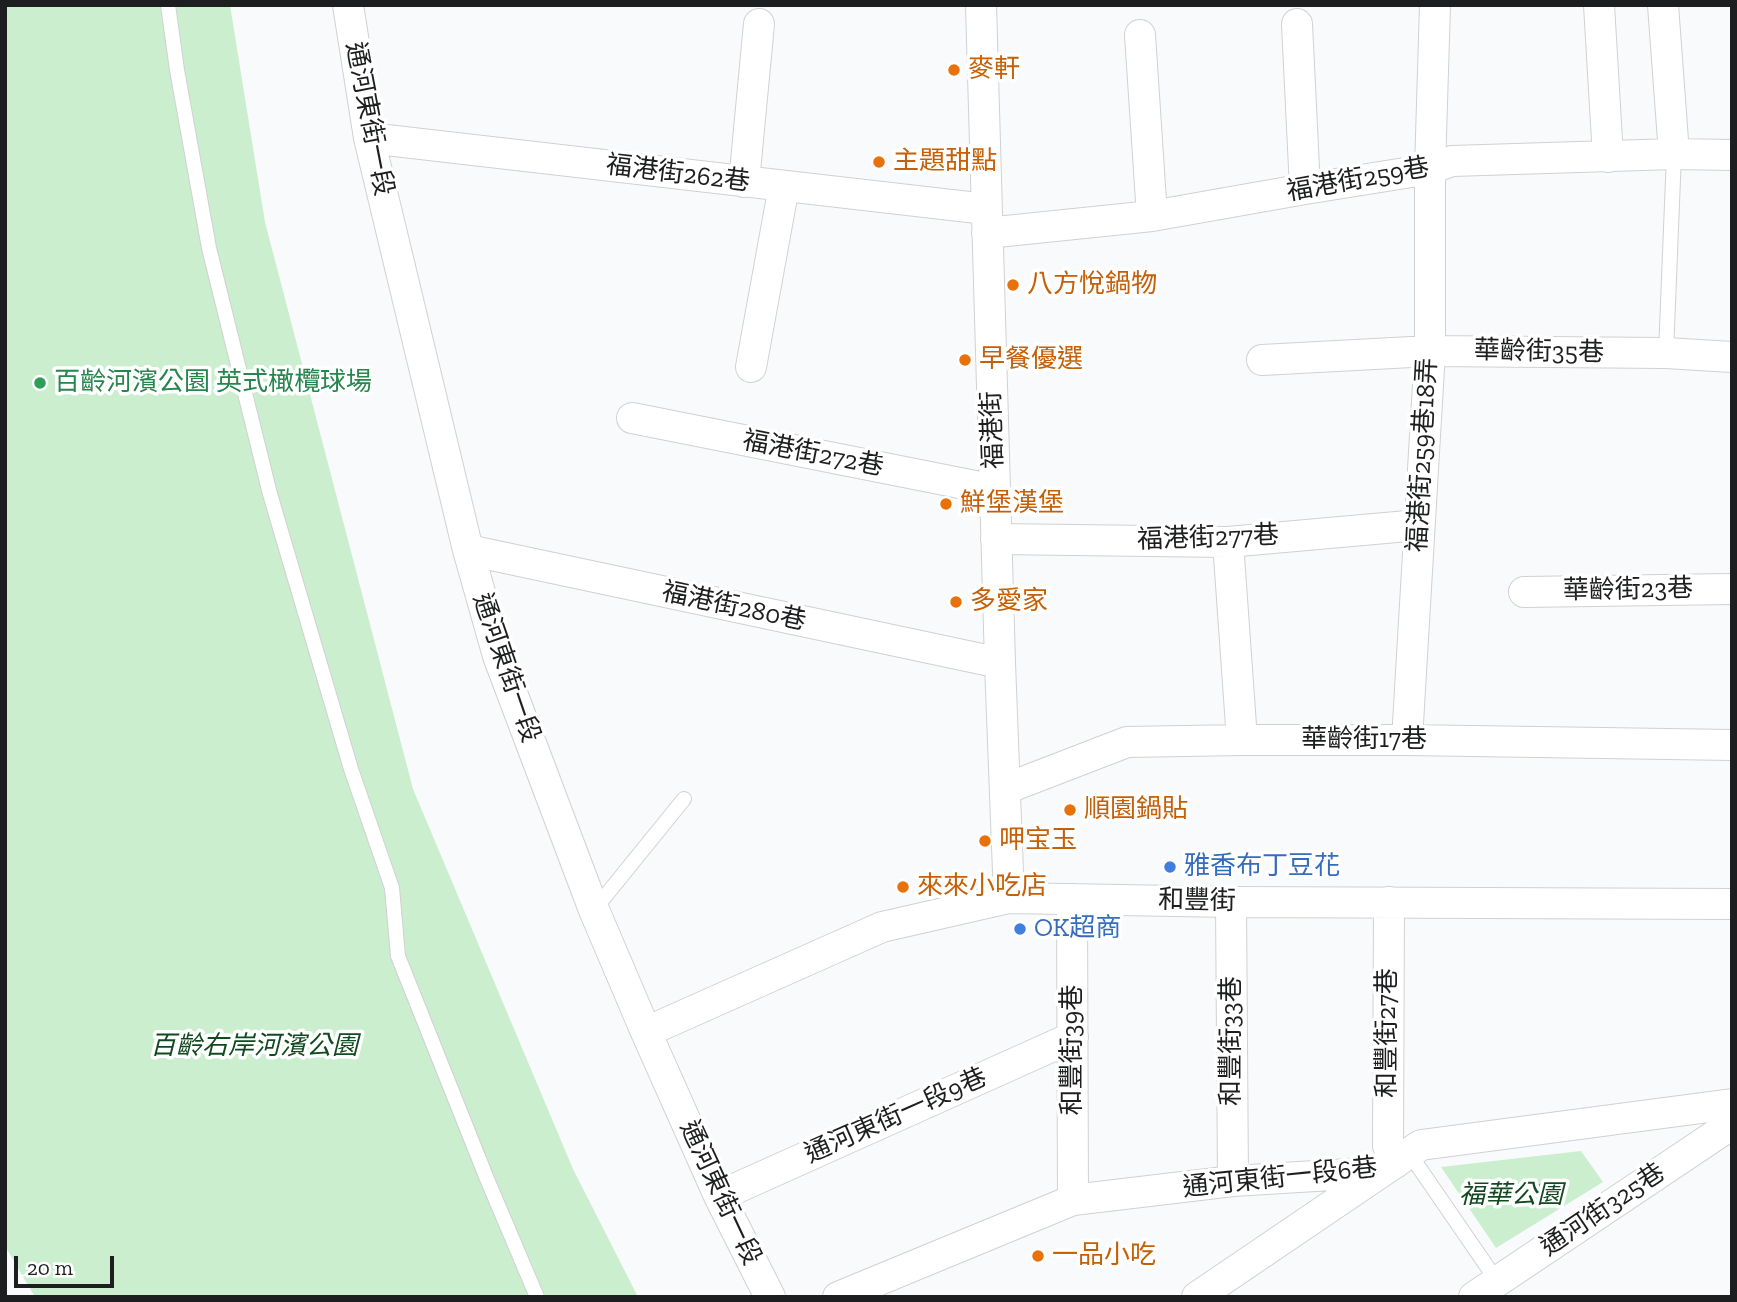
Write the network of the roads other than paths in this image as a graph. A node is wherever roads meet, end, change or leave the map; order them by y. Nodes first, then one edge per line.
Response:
1 (168, 5) edge
2 (348, 5) edge
3 (981, 5) edge
4 (1435, 5) edge
5 (1599, 5) edge
6 (1663, 5) edge
7 (759, 24) dead end
8 (1297, 24) dead end
9 (1140, 34) dead end
10 (369, 138) junction
11 (1674, 154) junction
12 (1732, 155) edge
13 (1608, 157) junction
14 (1430, 169) junction
15 (744, 182) junction
16 (784, 186) junction
17 (1305, 189) junction
18 (1152, 216) junction
19 (987, 221) junction
20 (1430, 351) junction
21 (1666, 353) junction
22 (1732, 357) edge
23 (1262, 360) dead end
24 (751, 367) dead end
25 (632, 418) dead end
26 (995, 490) junction
27 (1419, 524) junction
28 (996, 539) junction
29 (1228, 542) junction
30 (468, 550) junction
31 (1732, 589) edge
32 (1524, 592) dead end
33 (1000, 663) junction
34 (1242, 740) junction
35 (1407, 740) junction
36 (1732, 745) edge
37 (1005, 789) junction
38 (684, 799) dead end
39 (1009, 898) junction
40 (1072, 899) junction
41 (1231, 902) junction
42 (1389, 902) junction
43 (1732, 905) edge
44 (594, 909) junction
45 (646, 1032) junction
46 (1073, 1037) junction
47 (1732, 1104) edge
48 (1732, 1124) edge
49 (1395, 1163) junction
50 (1233, 1181) junction
51 (719, 1195) junction
52 (1073, 1200) junction
53 (1486, 1289) edge
54 (537, 1297) edge
55 (770, 1297) edge
56 (838, 1297) edge
57 (1197, 1297) edge

1 - 54 lane
2 - 10 street, 通河東街一段
3 - 19 street, 福港街
4 - 14 street, 福港街259巷18弄
5 - 13 street
6 - 11 street
7 - 15 street
8 - 17 street
9 - 18 street
10 - 15 street, 福港街262巷
10 - 30 street, 通河東街一段
11 - 12 street, 福港街259巷
11 - 13 street, 福港街259巷
11 - 21 lane
13 - 14 street, 福港街259巷
14 - 17 street, 福港街259巷
14 - 20 street, 福港街259巷18弄
15 - 16 street, 福港街262巷
16 - 19 street, 福港街262巷
16 - 24 street
17 - 18 street, 福港街259巷
18 - 19 street, 福港街259巷
19 - 26 street, 福港街
20 - 21 street, 華齡街35巷
20 - 23 street, 華齡街35巷
20 - 27 street, 福港街259巷18弄
21 - 22 street, 華齡街35巷
25 - 26 street, 福港街272巷
26 - 28 street, 福港街
27 - 29 street, 福港街277巷
27 - 35 street, 福港街259巷18弄
28 - 29 street, 福港街277巷
28 - 33 street, 福港街
29 - 34 street
30 - 33 street, 福港街280巷
30 - 44 street, 通河東街一段
31 - 32 street, 華齡街23巷
33 - 37 street, 福港街
34 - 35 street, 華齡街17巷
34 - 37 street, 華齡街17巷
35 - 36 street, 華齡街17巷
37 - 39 street, 福港街
38 - 44 lane
39 - 40 street, 和豐街
39 - 45 street, 和豐街
40 - 41 street, 和豐街
40 - 46 street, 和豐街39巷
41 - 42 street, 和豐街
41 - 50 street, 和豐街33巷
42 - 43 street, 和豐街
42 - 49 street, 和豐街27巷
44 - 45 street, 通河東街一段
45 - 51 street, 通河東街一段
46 - 51 street, 通河東街一段9巷
46 - 52 street, 和豐街39巷
47 - 49 street, 通河東街一段6巷
48 - 53 street, 通河街325巷
49 - 50 street, 通河東街一段6巷
49 - 53 lane
49 - 57 street
50 - 52 street, 通河東街一段6巷
51 - 55 street, 通河東街一段
52 - 56 street, 通河東街一段6巷

